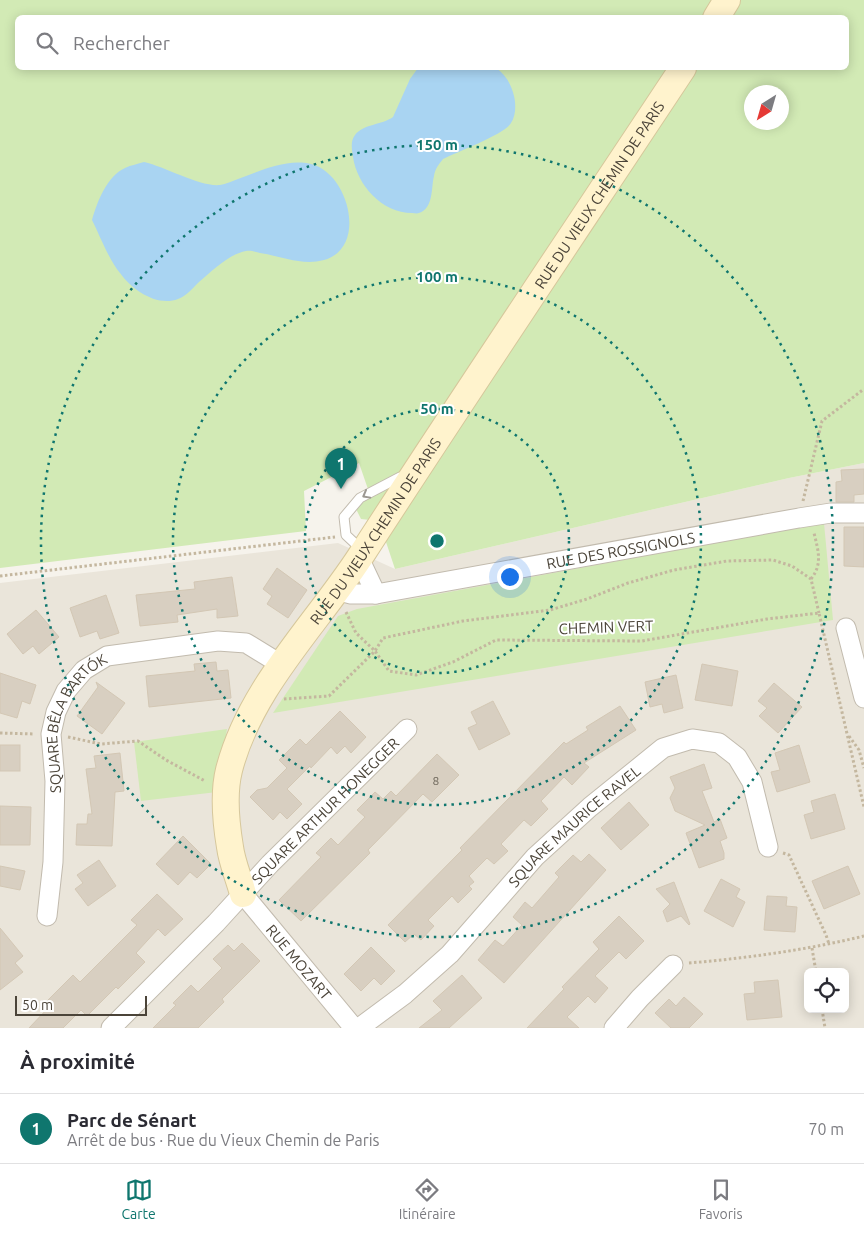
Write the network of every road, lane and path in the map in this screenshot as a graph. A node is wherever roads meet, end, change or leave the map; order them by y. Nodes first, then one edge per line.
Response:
1 (727, 0) edge
2 (718, 15) edge
3 (682, 70) edge
4 (864, 389) edge
5 (410, 481) junction
6 (864, 513) edge
7 (805, 518) junction
8 (356, 548) junction
9 (0, 576) edge
10 (811, 579) junction
11 (376, 594) junction
12 (340, 600) junction
13 (819, 613) junction
14 (846, 628) dead end
15 (375, 651) junction
16 (282, 665) junction
17 (864, 698) edge
18 (259, 700) junction
19 (407, 729) dead end
20 (0, 733) edge
21 (847, 733) junction
22 (51, 734) junction
23 (864, 768) edge
24 (227, 787) junction
25 (864, 807) edge
26 (768, 848) joint
27 (243, 894) junction
28 (47, 916) dead end
29 (864, 936) edge
30 (829, 944) junction
31 (812, 948) junction
32 (673, 965) joint
33 (815, 968) edge
34 (823, 1013) edge
35 (111, 1028) edge
36 (354, 1028) edge
37 (359, 1028) edge
38 (614, 1028) edge
39 (825, 1028) edge

1 - 2 street
3 - 5 street, RUE DU VIEUX CHEMIN DE PARIS
4 - 7 path
5 - 8 street, RUE DU VIEUX CHEMIN DE PARIS
5 -> 8 lane
6 - 7 street, RUE DES ROSSIGNOLS
7 - 10 path
7 - 11 street, RUE DES ROSSIGNOLS
8 - 9 path
8 - 11 street
8 - 12 street, RUE DU VIEUX CHEMIN DE PARIS
10 - 13 path
10 - 15 path
11 - 12 street, RUE DES ROSSIGNOLS
12 - 15 path, CHEMIN VERT
12 - 16 street, RUE DU VIEUX CHEMIN DE PARIS
13 - 15 path, CHEMIN VERT
13 - 21 path
14 - 17 street
15 - 18 path
16 - 18 street, RUE DU VIEUX CHEMIN DE PARIS
16 - 22 street, SQUARE BÊLA BARTÓK
18 - 24 street, RUE DU VIEUX CHEMIN DE PARIS
19 - 27 street, SQUARE ARTHUR HONEGGER
20 - 22 path
21 - 23 path
21 - 25 path
22 - 24 path
22 - 28 street, SQUARE BÊLA BARTÓK
24 - 27 street, RUE DU VIEUX CHEMIN DE PARIS
26 - 30 path
26 - 37 street, SQUARE MAURICE RAVEL
27 - 35 street, SQUARE ARTHUR HONEGGER
27 - 36 street, RUE MOZART
29 - 30 path
30 - 31 path
31 - 32 path
31 - 33 path
32 - 38 street
34 - 39 path

